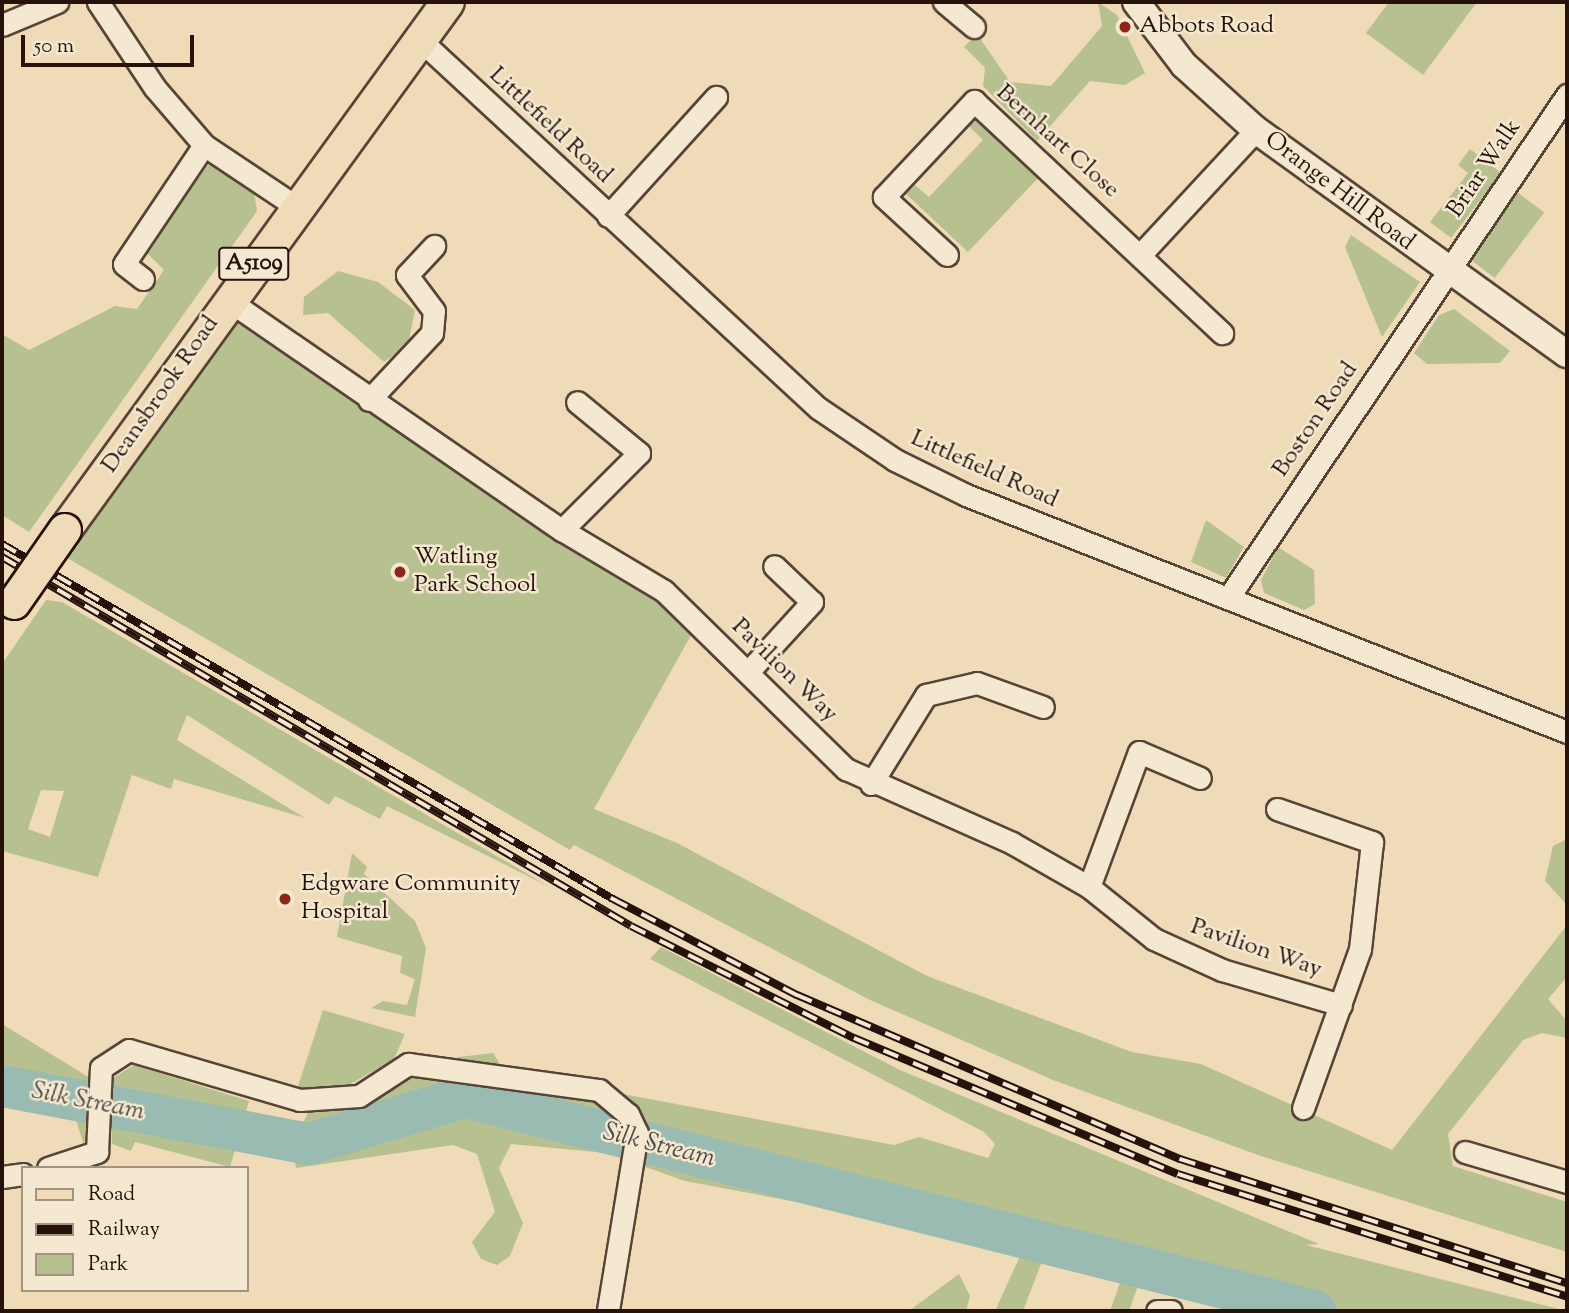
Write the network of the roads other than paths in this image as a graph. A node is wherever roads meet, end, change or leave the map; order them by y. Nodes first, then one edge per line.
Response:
1 (57, 2) edge
2 (98, 2) edge
3 (944, 2) edge
4 (1136, 2) edge
5 (441, 4) edge
6 (2, 25) edge
7 (974, 27) dead end
8 (418, 38) junction
9 (1567, 95) edge
10 (716, 97) dead end
11 (1256, 130) junction
12 (204, 145) junction
13 (295, 206) junction
14 (608, 216) junction
15 (434, 246) dead end
16 (1142, 253) junction
17 (947, 255) dead end
18 (1447, 272) junction
19 (143, 279) dead end
20 (228, 300) junction
21 (1222, 333) dead end
22 (1567, 354) edge
23 (369, 400) junction
24 (576, 402) dead end
25 (562, 530) junction
26 (774, 566) dead end
27 (1227, 598) junction
28 (8, 612) edge
29 (748, 673) junction
30 (1044, 707) dead end
31 (1567, 732) edge
32 (1200, 778) dead end
33 (871, 784) junction
34 (1277, 809) dead end
35 (1089, 887) junction
36 (1341, 1005) junction
37 (1303, 1108) dead end
38 (1465, 1152) dead end
39 (54, 1166) edge
40 (21, 1174) edge
41 (2, 1177) edge
42 (1567, 1182) edge
43 (608, 1311) edge
44 (1157, 1311) edge
45 (1171, 1311) edge

1 - 6 street
2 - 12 street
3 - 7 street
4 - 11 street, Orange Hill Road
5 - 8 main road, Deansbrook Road / A5109
8 - 13 main road, Deansbrook Road / A5109
8 - 14 street, Littlefield Road
9 - 18 street, Briar Walk
10 - 14 street
11 - 16 street
11 - 18 street, Orange Hill Road
12 - 13 street
12 - 19 street
13 - 20 main road, Deansbrook Road / A5109
14 - 27 street, Littlefield Road
15 - 23 street
16 - 17 street, Bernhart Close
16 - 21 street, Bernhart Close
18 - 22 street, Orange Hill Road
18 - 27 street, Boston Road
20 - 23 street, Pavilion Way
20 - 28 main road, Deansbrook Road / A5109, bridge
23 - 25 street, Pavilion Way
24 - 25 street
25 - 29 street, Pavilion Way
26 - 29 street
27 - 31 street, Littlefield Road
29 - 33 street, Pavilion Way
30 - 33 street
32 - 35 street
33 - 35 street, Pavilion Way
34 - 36 street
35 - 36 street, Pavilion Way
36 - 37 street
38 - 42 street
39 - 43 street
40 - 41 street
44 - 45 street

